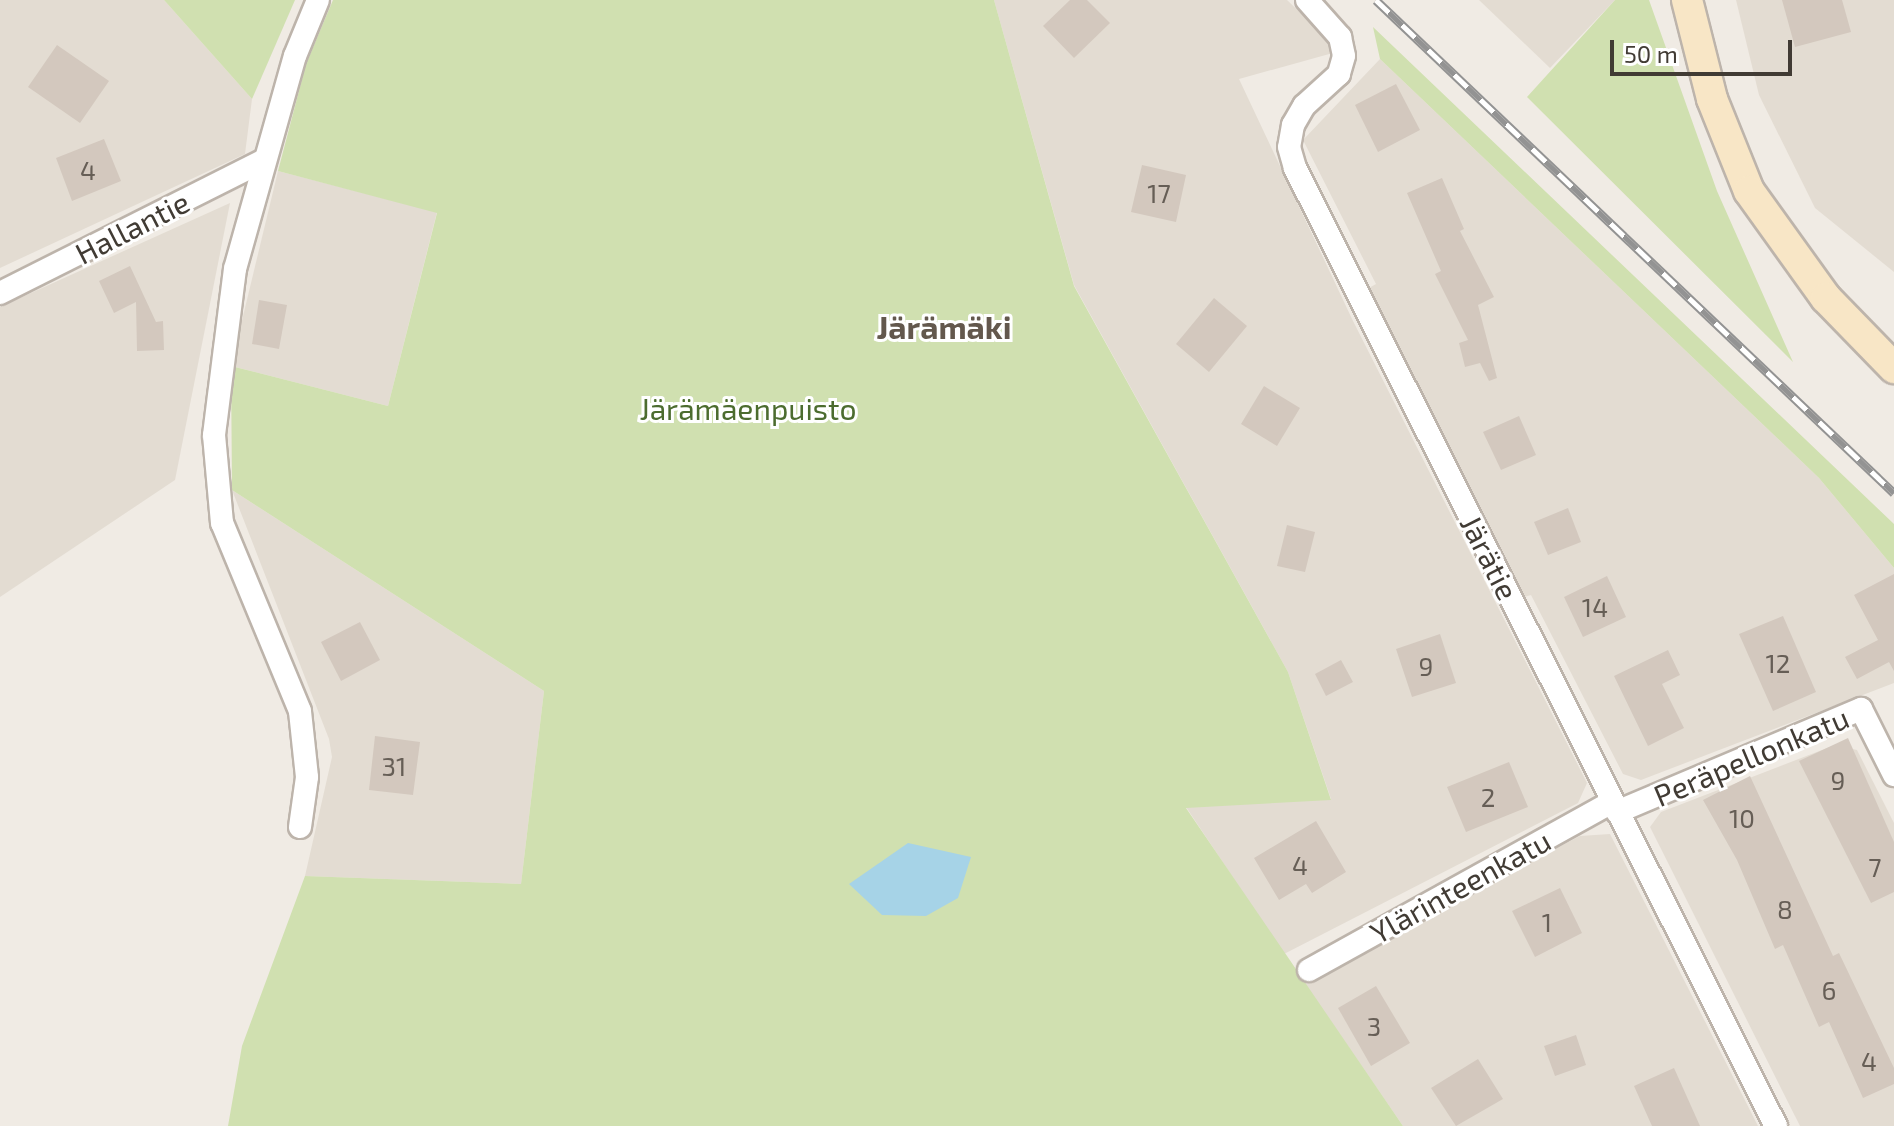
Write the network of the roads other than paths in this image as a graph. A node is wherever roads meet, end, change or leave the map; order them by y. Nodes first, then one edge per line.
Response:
1 (318, 0) edge
2 (1307, 0) edge
3 (1687, 0) edge
4 (264, 160) junction
5 (0, 293) edge
6 (1894, 368) edge
7 (1894, 775) edge
8 (1614, 807) junction
9 (300, 827) dead end
10 (1309, 970) dead end
11 (1776, 1126) edge

1 - 4 street
2 - 8 street, Järätie
3 - 6 main road
4 - 5 street, Hallantie
4 - 9 street
7 - 8 street, Peräpellonkatu
8 - 10 street, Ylärinteenkatu
8 - 11 street, Järätie

